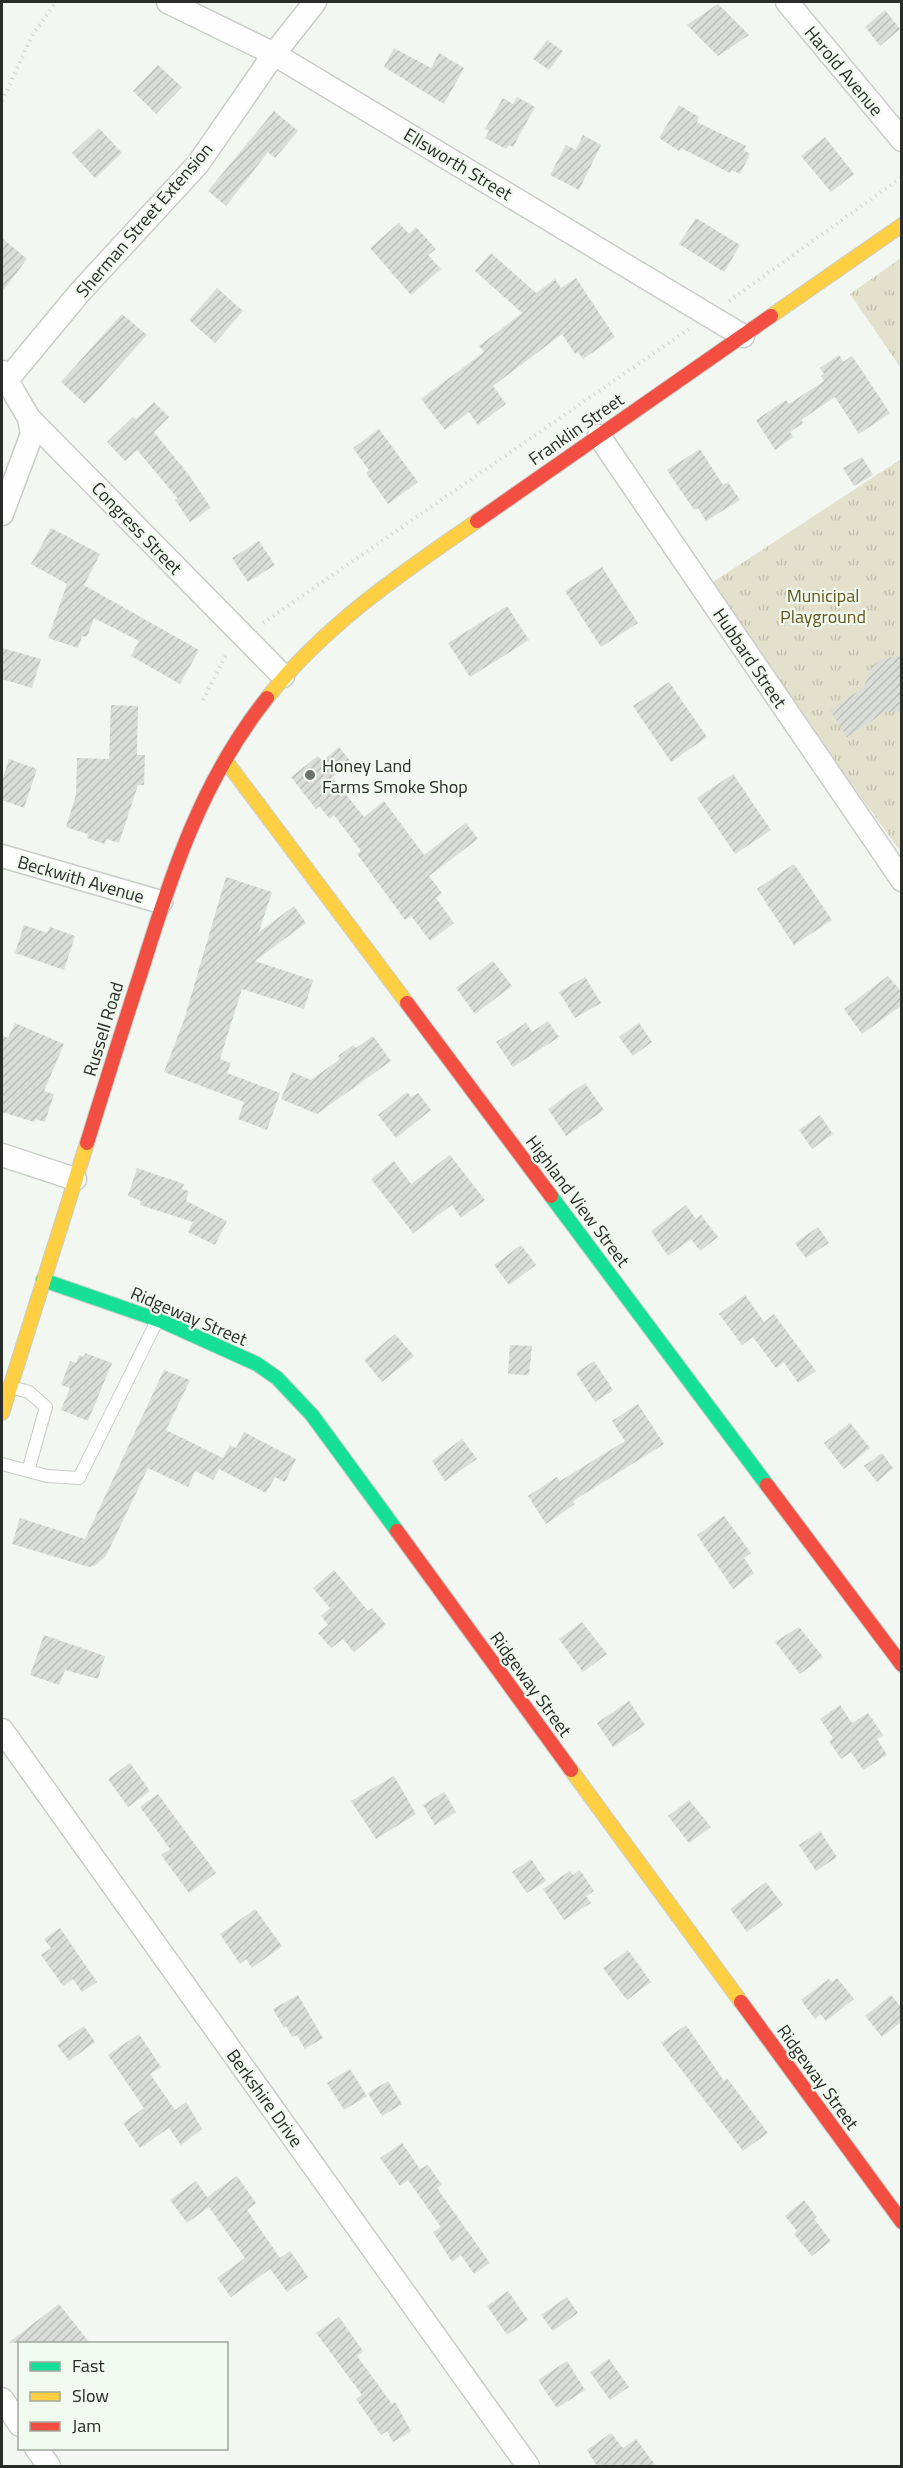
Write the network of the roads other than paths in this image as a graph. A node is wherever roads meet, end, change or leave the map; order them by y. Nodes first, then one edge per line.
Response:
1 (168, 2) edge
2 (315, 2) edge
3 (787, 2) edge
4 (274, 54) junction
5 (902, 140) edge
6 (902, 225) edge
7 (743, 336) junction
8 (4, 376) edge
9 (29, 418) junction
10 (599, 435) junction
11 (2, 514) edge
12 (283, 676) junction
13 (225, 760) junction
14 (2, 856) edge
15 (902, 880) edge
16 (161, 902) junction
17 (2, 1155) edge
18 (75, 1179) junction
19 (43, 1280) junction
20 (157, 1319) junction
21 (10, 1386) junction
22 (2, 1413) edge
23 (2, 1464) edge
24 (28, 1471) junction
25 (902, 1665) edge
26 (2, 1730) edge
27 (902, 2222) edge
28 (2, 2399) edge
29 (18, 2422) edge
30 (37, 2450) edge
31 (49, 2466) edge
32 (528, 2466) edge

1 - 4 street, Ellsworth Street
2 - 4 street
3 - 5 street, Harold Avenue
4 - 7 street, Ellsworth Street
4 - 8 street, Sherman Street Extension
6 - 7 street, Franklin Street
7 - 10 street, Franklin Street
8 - 9 street, Congress Street
9 - 11 street
9 - 12 street, Congress Street
10 - 12 street, Franklin Street
10 - 15 street, Hubbard Street
12 - 13 street, Russell Road
13 - 16 street, Russell Road
13 - 25 street, Highland View Street
14 - 16 street, Beckwith Avenue
16 - 18 street, Russell Road
17 - 18 street
18 - 19 street, Russell Road
19 - 20 street, Ridgeway Street
19 - 21 street, Russell Road
20 - 24 lane
20 - 27 street, Ridgeway Street
21 - 22 street, Russell Road
21 - 24 lane
23 - 24 lane
26 - 32 street, Berkshire Drive
28 - 29 street
30 - 31 street

